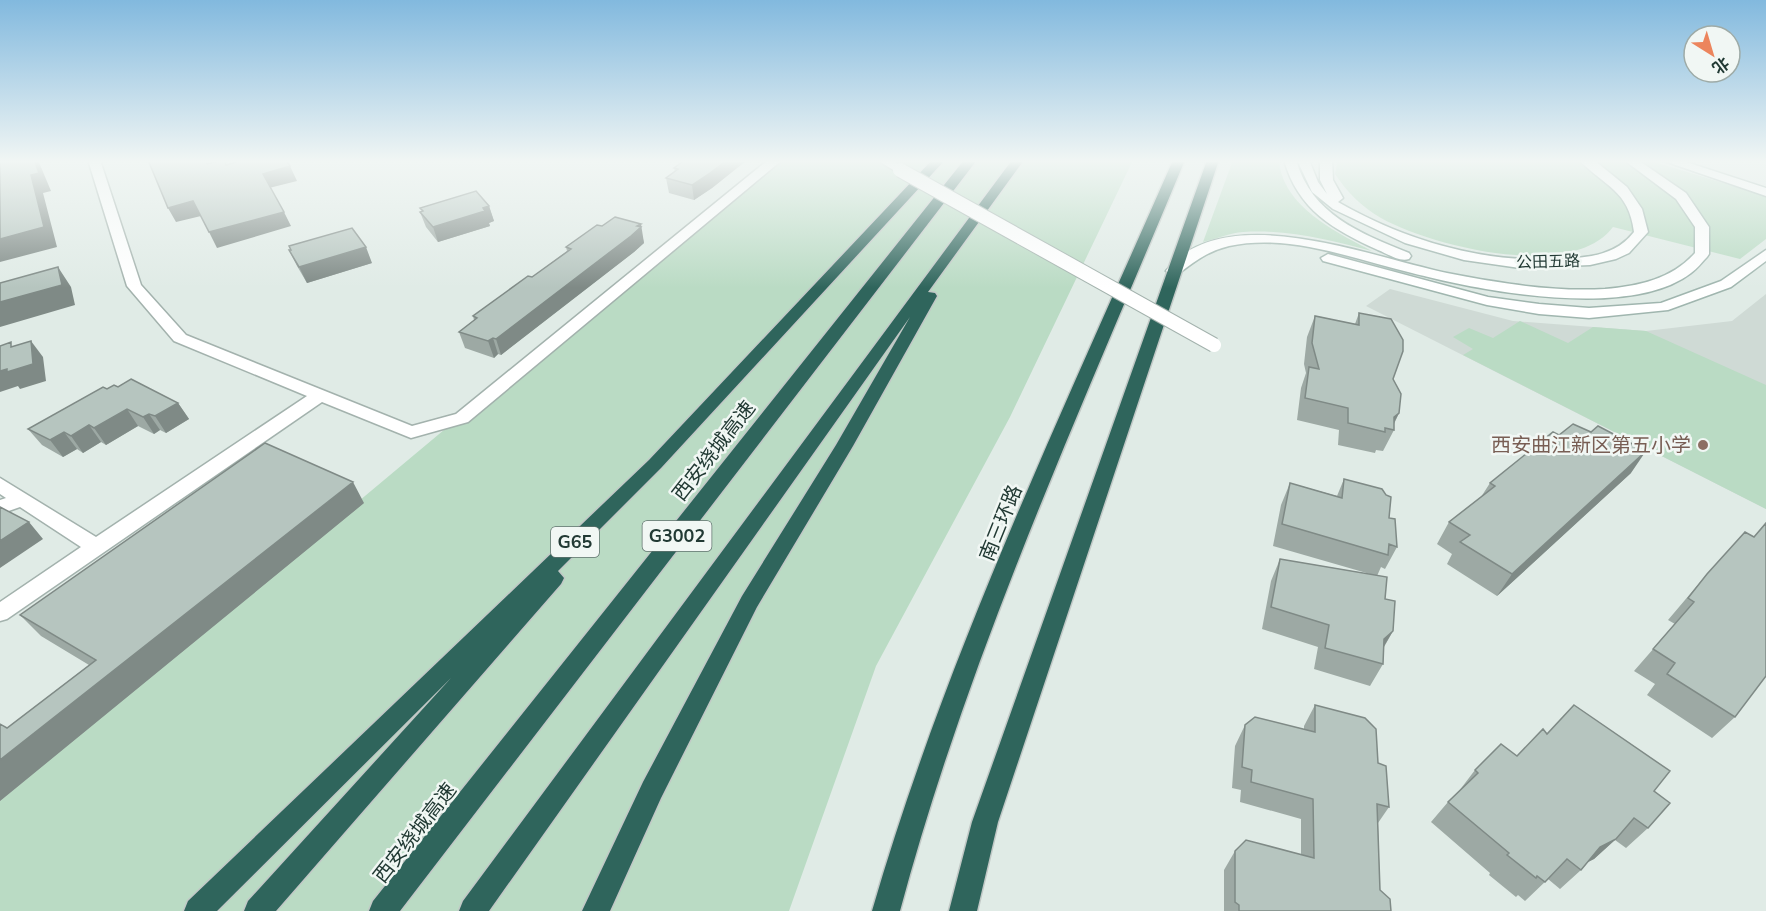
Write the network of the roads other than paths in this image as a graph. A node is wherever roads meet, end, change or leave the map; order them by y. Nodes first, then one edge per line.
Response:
1 (107, 203) edge
2 (724, 203) edge
3 (899, 203) edge
4 (938, 203) edge
5 (958, 203) edge
6 (987, 203) edge
7 (1161, 203) edge
8 (1198, 203) edge
9 (1312, 203) edge
10 (1331, 203) edge
11 (1340, 203) edge
12 (1632, 203) edge
13 (1685, 203) edge
14 (1358, 217) junction
15 (971, 224) junction
16 (1234, 242) junction
17 (1766, 254) edge
18 (1173, 271) junction
19 (1491, 286) junction
20 (1214, 345) dead end
21 (320, 395) junction
22 (655, 464) junction
23 (0, 486) edge
24 (21, 499) junction
25 (0, 507) edge
26 (96, 547) junction
27 (0, 612) edge
28 (198, 911) edge
29 (258, 911) edge
30 (382, 911) edge
31 (473, 911) edge
32 (596, 911) edge
33 (886, 911) edge
34 (963, 911) edge

1 - 21 main road
2 - 21 main road
3 - 22 highway, G65
4 - 30 highway, 西安绕城高速 / G3002
5 - 20 main road, bridge
6 - 15 highway
7 - 33 highway, 南三环路
8 - 18 highway
9 - 19 main road
10 - 14 main road
11 - 14 main road
12 - 14 main road, 公田五路
13 - 19 main road, 公田五路
15 - 31 highway
15 - 32 highway
16 - 17 main road
16 - 18 main road
16 - 19 main road
18 - 34 highway
21 - 26 main road
22 - 28 highway, G65
22 - 29 highway
23 - 24 main road
24 - 25 main road
24 - 26 main road
26 - 27 main road

